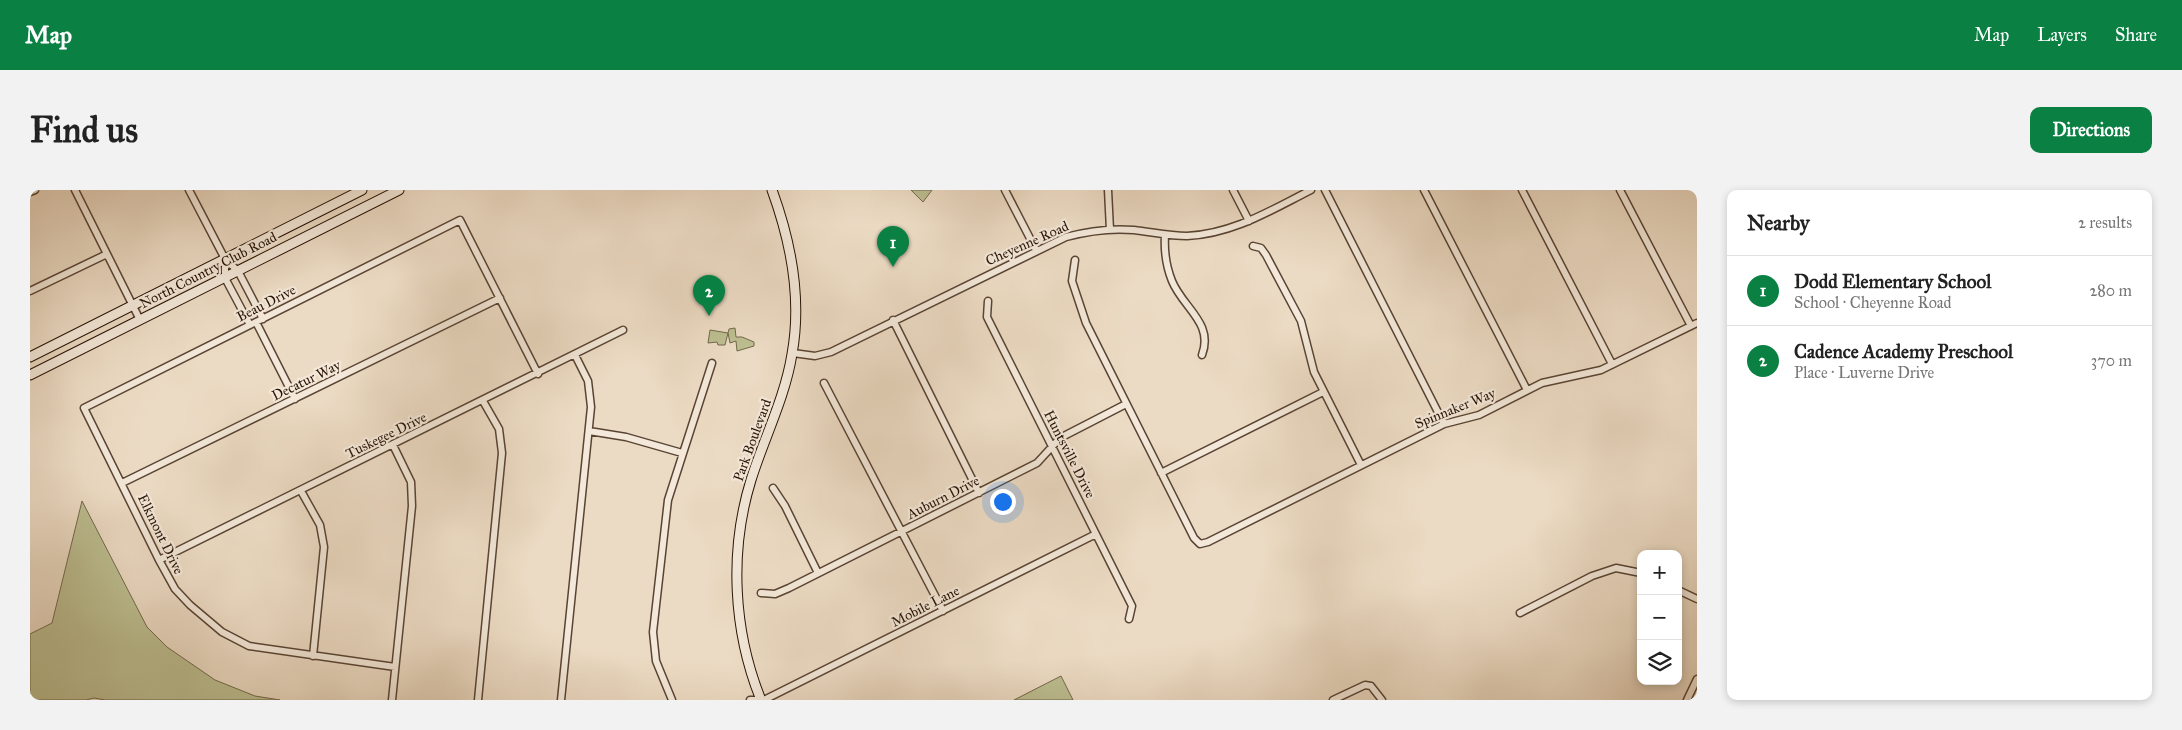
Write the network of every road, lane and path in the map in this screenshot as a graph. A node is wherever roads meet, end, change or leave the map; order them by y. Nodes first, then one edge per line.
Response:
1 (35, 190) edge
2 (75, 190) edge
3 (189, 190) edge
4 (399, 190) edge
5 (772, 190) edge
6 (1005, 190) edge
7 (1108, 190) edge
8 (1233, 190) edge
9 (1311, 190) edge
10 (1325, 190) edge
11 (1424, 190) edge
12 (1522, 190) edge
13 (1620, 190) edge
14 (30, 192) edge
15 (358, 192) edge
16 (362, 208) junction
17 (1249, 221) junction
18 (1110, 230) junction
19 (1165, 235) junction
20 (1254, 246) dead end
21 (1036, 250) junction
22 (107, 254) junction
23 (224, 259) junction
24 (1075, 260) dead end
25 (238, 271) junction
26 (225, 278) junction
27 (30, 291) edge
28 (500, 298) junction
29 (988, 301) dead end
30 (132, 305) junction
31 (140, 320) junction
32 (260, 320) junction
33 (893, 320) junction
34 (1694, 324) edge
35 (250, 326) junction
36 (623, 330) dead end
37 (793, 353) junction
38 (575, 355) junction
39 (1202, 355) dead end
40 (30, 357) edge
41 (712, 363) dead end
42 (1612, 364) junction
43 (538, 374) junction
44 (30, 375) edge
45 (824, 383) dead end
46 (1527, 390) junction
47 (1323, 392) junction
48 (295, 399) junction
49 (483, 401) junction
50 (1126, 404) junction
51 (84, 408) joint
52 (1444, 424) junction
53 (589, 431) junction
54 (393, 445) junction
55 (1052, 446) junction
56 (682, 453) junction
57 (1360, 465) junction
58 (1161, 473) junction
59 (122, 483) junction
60 (773, 488) dead end
61 (301, 491) junction
62 (979, 493) junction
63 (902, 531) junction
64 (1096, 534) junction
65 (159, 560) junction
66 (1637, 572) edge
67 (818, 573) junction
68 (1682, 592) edge
69 (761, 593) dead end
70 (1697, 599) edge
71 (943, 611) junction
72 (1520, 613) dead end
73 (1129, 619) dead end
74 (313, 656) junction
75 (395, 666) junction
76 (1697, 679) edge
77 (392, 700) edge
78 (478, 700) edge
79 (561, 700) edge
80 (672, 700) edge
81 (750, 700) edge
82 (757, 700) edge
83 (763, 700) edge
84 (1332, 700) edge
85 (1382, 700) edge
86 (1687, 700) edge

1 - 14 street
2 - 22 street
3 - 23 street
4 - 16 main road, North Country Club Road
5 - 37 main road, Park Boulevard
6 - 21 street
7 - 18 street
8 - 17 street
9 - 17 street, Cheyenne Road
10 - 52 street
11 - 46 street
12 - 42 street
13 - 34 street
15 - 16 main road
15 - 23 main road
16 - 25 main road, North Country Club Road
17 - 19 street, Cheyenne Road
18 - 19 street, Cheyenne Road
18 - 21 street, Cheyenne Road
19 - 39 street
20 - 47 street
21 - 33 street, Cheyenne Road
22 - 27 street
22 - 30 street
23 - 25 street
23 - 26 street
23 - 30 main road
24 - 50 street
25 - 26 main road, North Country Club Road
25 - 32 street
26 - 31 main road, North Country Club Road
26 - 35 street
28 - 32 street, Beau Drive
28 - 43 street
28 - 48 street, Decatur Way
29 - 55 street, Huntsville Drive
30 - 31 street
30 - 40 main road
31 - 44 main road, North Country Club Road
32 - 35 street, Beau Drive
32 - 48 street
33 - 37 street, Cheyenne Road
33 - 62 street
34 - 42 street, Spinnaker Way
35 - 51 street, Beau Drive
36 - 38 street, Tuskegee Drive
37 - 83 main road, Park Boulevard
38 - 43 street, Tuskegee Drive
38 - 53 street
41 - 56 street
42 - 46 street, Spinnaker Way
43 - 49 street, Tuskegee Drive
45 - 63 street
46 - 52 street, Spinnaker Way
47 - 57 street
47 - 58 street
48 - 59 street, Decatur Way
49 - 54 street, Tuskegee Drive
49 - 78 street
50 - 55 street, Auburn Drive
50 - 58 street
51 - 59 street, Elkmont Drive
52 - 57 street, Spinnaker Way
53 - 56 street
53 - 79 street
54 - 61 street, Tuskegee Drive
54 - 75 street
55 - 62 street, Auburn Drive
55 - 64 street, Huntsville Drive
56 - 80 street
57 - 58 street, Spinnaker Way
59 - 65 street, Elkmont Drive
60 - 67 street
61 - 65 street, Tuskegee Drive
61 - 74 street
62 - 63 street, Auburn Drive
63 - 67 street, Auburn Drive
63 - 71 street
64 - 71 street, Mobile Lane
64 - 73 street, Huntsville Drive
65 - 74 street, Elkmont Drive
66 - 72 street
67 - 69 street, Auburn Drive
68 - 70 street
71 - 83 street, Mobile Lane
74 - 75 street, Elkmont Drive
75 - 77 street
76 - 86 street
81 - 82 street
84 - 85 street

